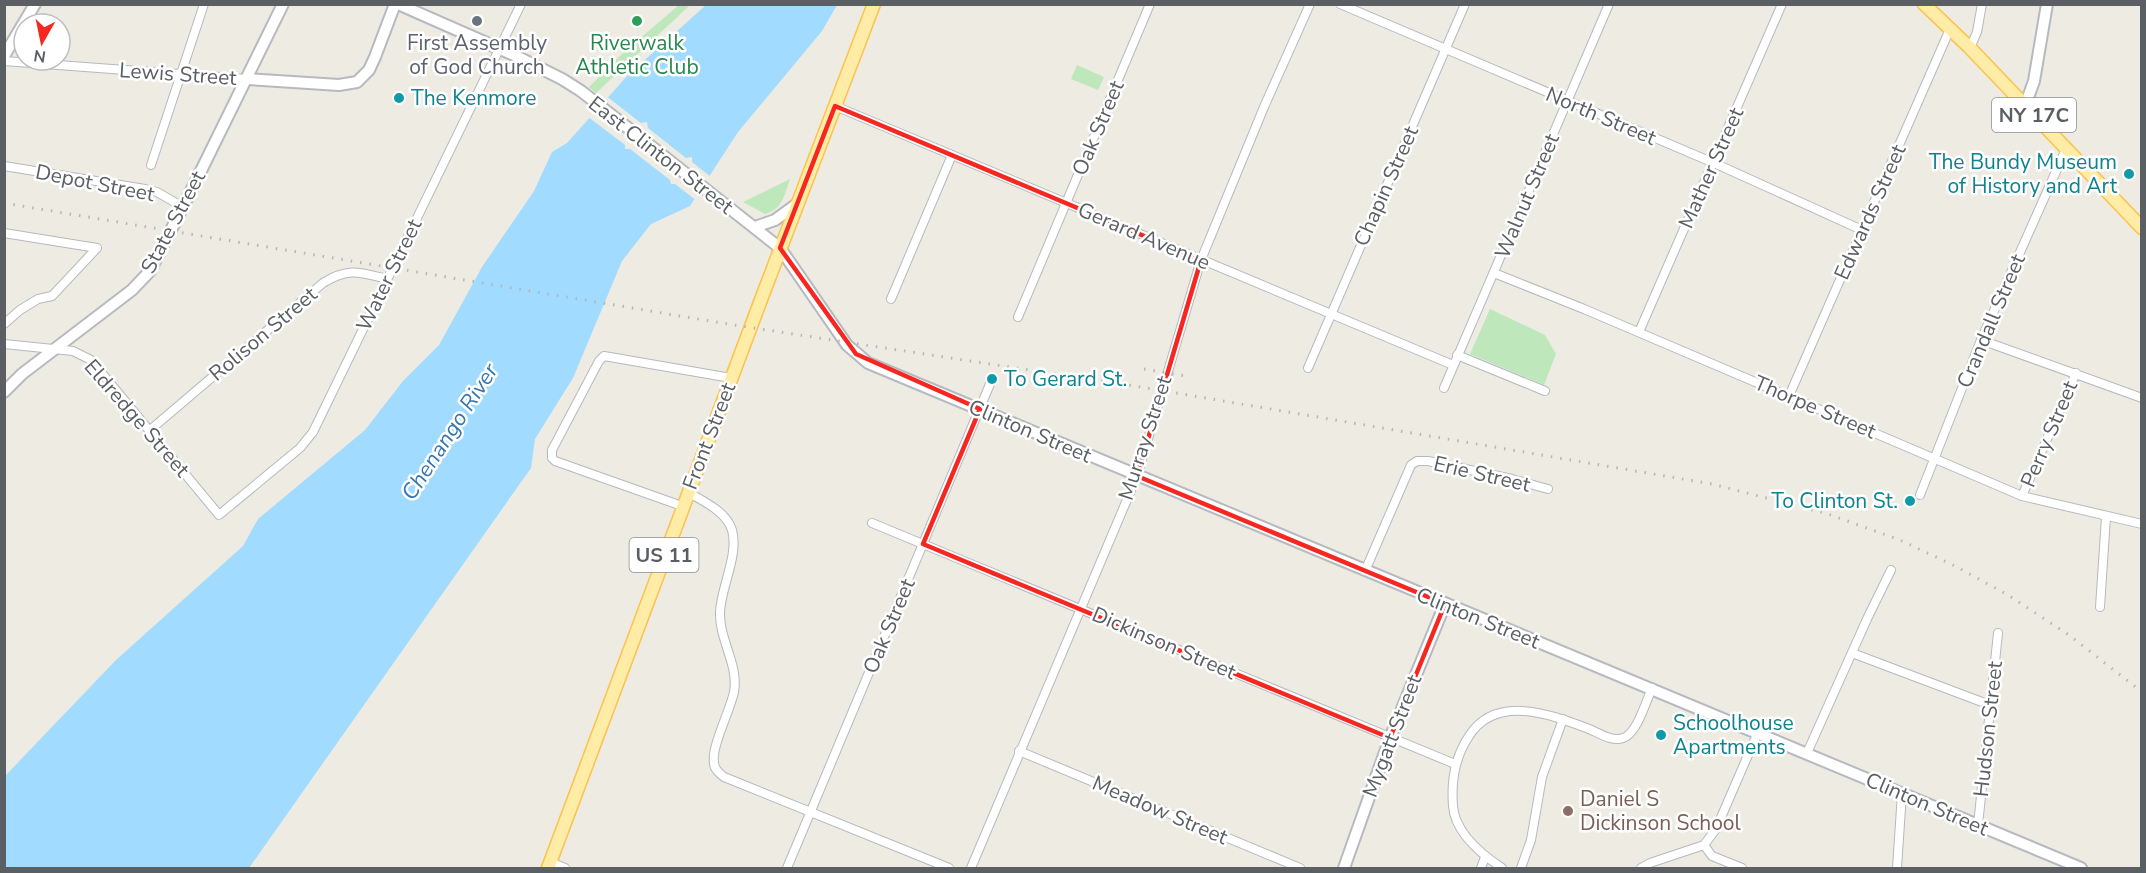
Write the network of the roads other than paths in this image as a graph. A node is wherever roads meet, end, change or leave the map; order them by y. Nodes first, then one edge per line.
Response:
1 (35, 4) edge
2 (204, 4) edge
3 (283, 4) edge
4 (396, 4) edge
5 (521, 4) edge
6 (874, 4) edge
7 (1150, 4) edge
8 (1310, 4) edge
9 (1340, 4) edge
10 (1465, 4) edge
11 (1609, 4) edge
12 (1782, 4) edge
13 (1924, 4) edge
14 (1982, 4) edge
15 (2046, 4) edge
16 (1950, 29) junction
17 (1970, 48) junction
18 (500, 49) junction
19 (1446, 50) junction
20 (4, 56) edge
21 (4, 62) edge
22 (180, 74) junction
23 (247, 79) junction
24 (1568, 102) junction
25 (835, 106) junction
26 (2025, 106) junction
27 (2066, 149) junction
28 (952, 155) junction
29 (1714, 163) junction
30 (151, 165) dead end
31 (4, 166) edge
32 (1066, 203) junction
33 (797, 204) junction
34 (183, 207) junction
35 (754, 227) junction
36 (2142, 228) edge
37 (1862, 230) junction
38 (4, 233) edge
39 (780, 248) junction
40 (1201, 260) junction
41 (1494, 273) junction
42 (387, 279) junction
43 (891, 299) dead end
44 (1331, 313) junction
45 (1018, 317) dead end
46 (4, 324) edge
47 (1639, 332) junction
48 (1981, 340) junction
49 (4, 344) edge
50 (56, 348) junction
51 (1457, 355) junction
52 (1453, 365) junction
53 (876, 366) joint
54 (1308, 368) dead end
55 (2076, 373) junction
56 (731, 378) junction
57 (990, 384) dead end
58 (1444, 388) dead end
59 (1545, 391) dead end
60 (4, 392) edge
61 (1789, 396) junction
62 (2142, 398) edge
63 (980, 409) junction
64 (150, 430) junction
65 (1934, 459) junction
66 (1137, 476) junction
67 (1548, 489) dead end
68 (688, 492) junction
69 (1920, 495) dead end
70 (2022, 496) junction
71 (682, 506) junction
72 (219, 514) joint
73 (2106, 517) junction
74 (872, 523) dead end
75 (2142, 524) edge
76 (923, 544) junction
77 (1891, 570) dead end
78 (1365, 571) junction
79 (1445, 604) junction
80 (2100, 607) dead end
81 (1079, 608) junction
82 (1998, 633) dead end
83 (1852, 653) junction
84 (1652, 688) junction
85 (1990, 705) junction
86 (1563, 719) junction
87 (1758, 732) junction
88 (1390, 738) junction
89 (1019, 751) junction
90 (1807, 753) junction
91 (1455, 764) junction
92 (1902, 793) junction
93 (811, 812) junction
94 (1978, 825) junction
95 (1704, 845) junction
96 (1485, 857) junction
97 (2061, 864) edge
98 (549, 865) edge
99 (565, 868) edge
100 (787, 868) edge
101 (949, 868) edge
102 (971, 868) edge
103 (1300, 868) edge
104 (1344, 868) edge
105 (1481, 868) edge
106 (1502, 868) edge
107 (1521, 868) edge
108 (1641, 868) edge
109 (1742, 868) edge
110 (1897, 868) edge
111 (2081, 868) edge

1 - 20 street
2 - 22 street
3 - 23 street, State Street
4 - 18 street, East Clinton Street
4 - 23 street, Lewis Street
5 - 18 street, Water Street
6 - 25 main road, Front Street / US 11
7 - 32 street, Oak Street
8 - 40 street, Murray Street
9 - 19 street, North Street
10 - 19 street, Chapin Street
11 - 24 street, Walnut Street
12 - 29 street, Mather Street
13 - 16 main road, NY 17C
14 - 17 street
15 - 26 street
16 - 17 main road, NY 17C
16 - 37 street, Edwards Street
17 - 26 main road, NY 17C
18 - 35 street, East Clinton Street
18 - 42 street, Water Street
19 - 24 street, North Street
19 - 44 street, Chapin Street
21 - 22 street, Lewis Street
22 - 23 street, Lewis Street
22 - 30 street
23 - 34 street, State Street
24 - 29 street, North Street
24 - 41 street, Walnut Street
25 - 28 street, Gerard Avenue
25 - 33 main road, Front Street / US 11
26 - 27 main road, NY 17C
27 - 36 main road, NY 17C
27 - 48 street, Crandall Street
28 - 32 street, Gerard Avenue
28 - 43 street
29 - 37 street, North Street
29 - 47 street, Mather Street
31 - 34 street, Depot Street
32 - 40 street, Gerard Avenue
32 - 45 street, Oak Street
33 - 35 street
33 - 39 main road, Front Street / US 11
34 - 50 street, State Street
35 - 39 street, East Clinton Street
37 - 61 street, Edwards Street
38 - 46 street
39 - 53 street, East Clinton Street
39 - 56 main road, Front Street / US 11
40 - 44 street, Gerard Avenue
40 - 66 street, Murray Street
41 - 47 street, Thorpe Street
41 - 51 street, Walnut Street
42 - 64 street, Rolison Street
42 - 72 street, Water Street
44 - 52 street, Gerard Avenue
44 - 54 street, Chapin Street
47 - 61 street, Thorpe Street
48 - 55 street
48 - 65 street, Crandall Street
49 - 50 street, Eldredge Street
50 - 60 street, State Street
50 - 64 street, Eldredge Street
51 - 52 street, Walnut Street
51 - 59 street
52 - 58 street, Walnut Street
53 - 63 street, Clinton Street
55 - 62 street
55 - 70 street, Perry Street
56 - 68 main road, Front Street / US 11
56 - 71 street
57 - 63 street, Oak Street
61 - 65 street, Thorpe Street
63 - 66 street, Clinton Street
63 - 76 street, Oak Street
64 - 72 street, Eldredge Street
65 - 69 street, Crandall Street
65 - 70 street, Thorpe Street
66 - 78 street, Clinton Street
66 - 81 street, Murray Street
67 - 78 street, Erie Street
68 - 71 main road, Front Street / US 11
68 - 93 street
70 - 73 street, Thorpe Street
71 - 98 main road, Front Street / US 11
73 - 75 street, Thorpe Street
73 - 80 street
74 - 76 street, Dickinson Street
76 - 81 street, Dickinson Street
76 - 93 street, Oak Street
77 - 83 street
78 - 79 street, Clinton Street
79 - 84 street, Clinton Street
79 - 88 street, Mygatt Street
81 - 88 street, Dickinson Street
81 - 89 street, Murray Street
82 - 85 street, Hudson Street
83 - 85 street
83 - 90 street
84 - 86 street
84 - 87 street, Clinton Street
85 - 94 street, Hudson Street
86 - 91 street
86 - 107 street
87 - 90 street, Clinton Street
87 - 95 street
88 - 91 street, Dickinson Street
88 - 104 street, Mygatt Street
89 - 102 street, Murray Street
89 - 103 street, Meadow Street
90 - 92 street, Clinton Street
91 - 96 street
92 - 94 street, Clinton Street
92 - 110 street
93 - 100 street, Oak Street
93 - 101 street
94 - 97 street, Clinton Street
95 - 108 street
95 - 109 street
96 - 105 street
96 - 106 street
97 - 111 street, Clinton Street
98 - 99 street

